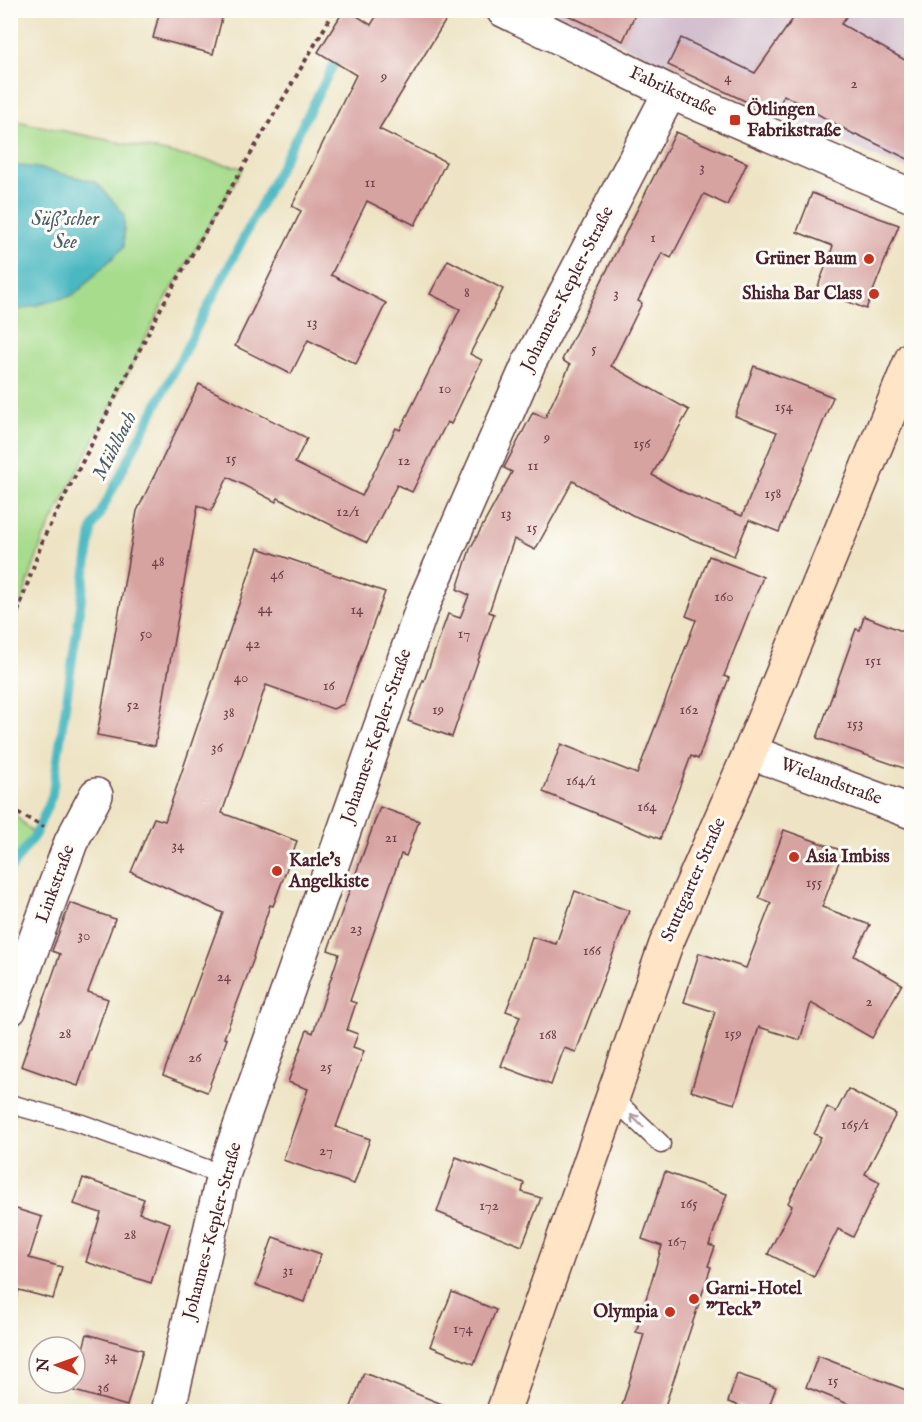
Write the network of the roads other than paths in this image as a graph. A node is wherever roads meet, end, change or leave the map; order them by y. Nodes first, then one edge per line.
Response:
1 (503, 10) edge
2 (670, 92) junction
3 (912, 196) edge
4 (912, 358) edge
5 (750, 752) junction
6 (96, 795) dead end
7 (912, 812) edge
8 (10, 1009) edge
9 (613, 1098) junction
10 (10, 1104) edge
11 (661, 1144) dead end
12 (223, 1175) junction
13 (168, 1412) edge
14 (503, 1412) edge

1 - 2 street, Fabrikstraße
2 - 3 street, Fabrikstraße
2 - 12 street, Johannes-Kepler-Straße
4 - 5 main road, Stuttgarter Straße
5 - 7 street, Wielandstraße
5 - 9 main road, Stuttgarter Straße
6 - 8 street, Linkstraße
11 -> 9 lane
9 - 14 main road, Stuttgarter Straße
10 - 12 lane
12 - 13 street, Johannes-Kepler-Straße

